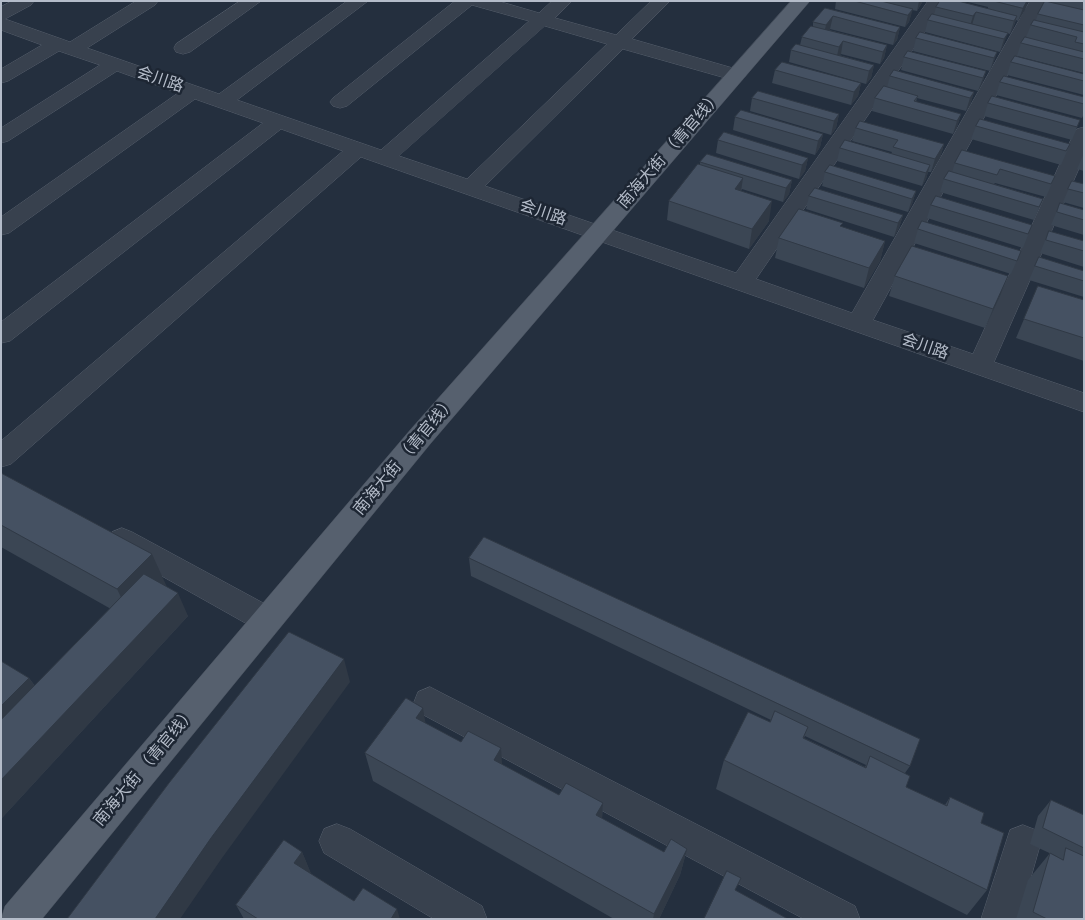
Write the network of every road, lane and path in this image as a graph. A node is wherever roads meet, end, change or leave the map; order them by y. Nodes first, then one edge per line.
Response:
1 (25, 1) edge
2 (149, 1) edge
3 (252, 1) edge
4 (359, 1) edge
5 (466, 1) edge
6 (476, 1) edge
7 (563, 1) edge
8 (661, 1) edge
9 (801, 1) edge
10 (937, 1) edge
11 (1039, 1) edge
12 (1, 15) edge
13 (542, 20) junction
14 (1, 24) edge
15 (619, 42) junction
16 (64, 46) junction
17 (183, 48) dead end
18 (115, 64) junction
19 (736, 75) junction
20 (1, 76) edge
21 (193, 91) junction
22 (222, 101) junction
23 (340, 102) dead end
24 (278, 121) junction
25 (1084, 133) edge
26 (1, 137) edge
27 (358, 149) junction
28 (384, 158) junction
29 (470, 188) junction
30 (1, 228) edge
31 (598, 233) junction
32 (741, 283) junction
33 (858, 324) junction
34 (1, 335) edge
35 (980, 366) junction
36 (1084, 403) edge
37 (4, 470) edge
38 (96, 526) edge
39 (267, 620) junction
40 (430, 702) dead end
41 (337, 841) dead end
42 (1023, 842) dead end
43 (18, 919) edge
44 (469, 919) edge
45 (842, 919) edge
46 (1000, 919) edge

1 - 12 street
2 - 16 street
3 - 17 street
4 - 22 street
5 - 23 street
6 - 13 street
7 - 13 street
8 - 15 street
9 - 19 main road, 南海大街 （青官线）
10 - 32 street
11 - 33 street
13 - 15 street
13 - 28 street
14 - 16 street, 会川路
15 - 19 street
15 - 29 street
16 - 18 street, 会川路
16 - 20 street
18 - 21 street, 会川路
18 - 26 street
19 - 31 main road, 南海大街 （青官线）
21 - 22 street, 会川路
21 - 30 street
22 - 24 street, 会川路
24 - 27 street, 会川路
24 - 34 street
25 - 35 street
27 - 28 street, 会川路
27 - 37 street
28 - 29 street, 会川路
29 - 31 street, 会川路
31 - 32 street, 会川路
31 - 39 main road, 南海大街 （青官线）
32 - 33 street, 会川路
33 - 35 street, 会川路
35 - 36 street, 会川路
38 - 39 street
39 - 43 main road, 南海大街 （青官线）
40 - 45 street
41 - 44 street
42 - 46 street

